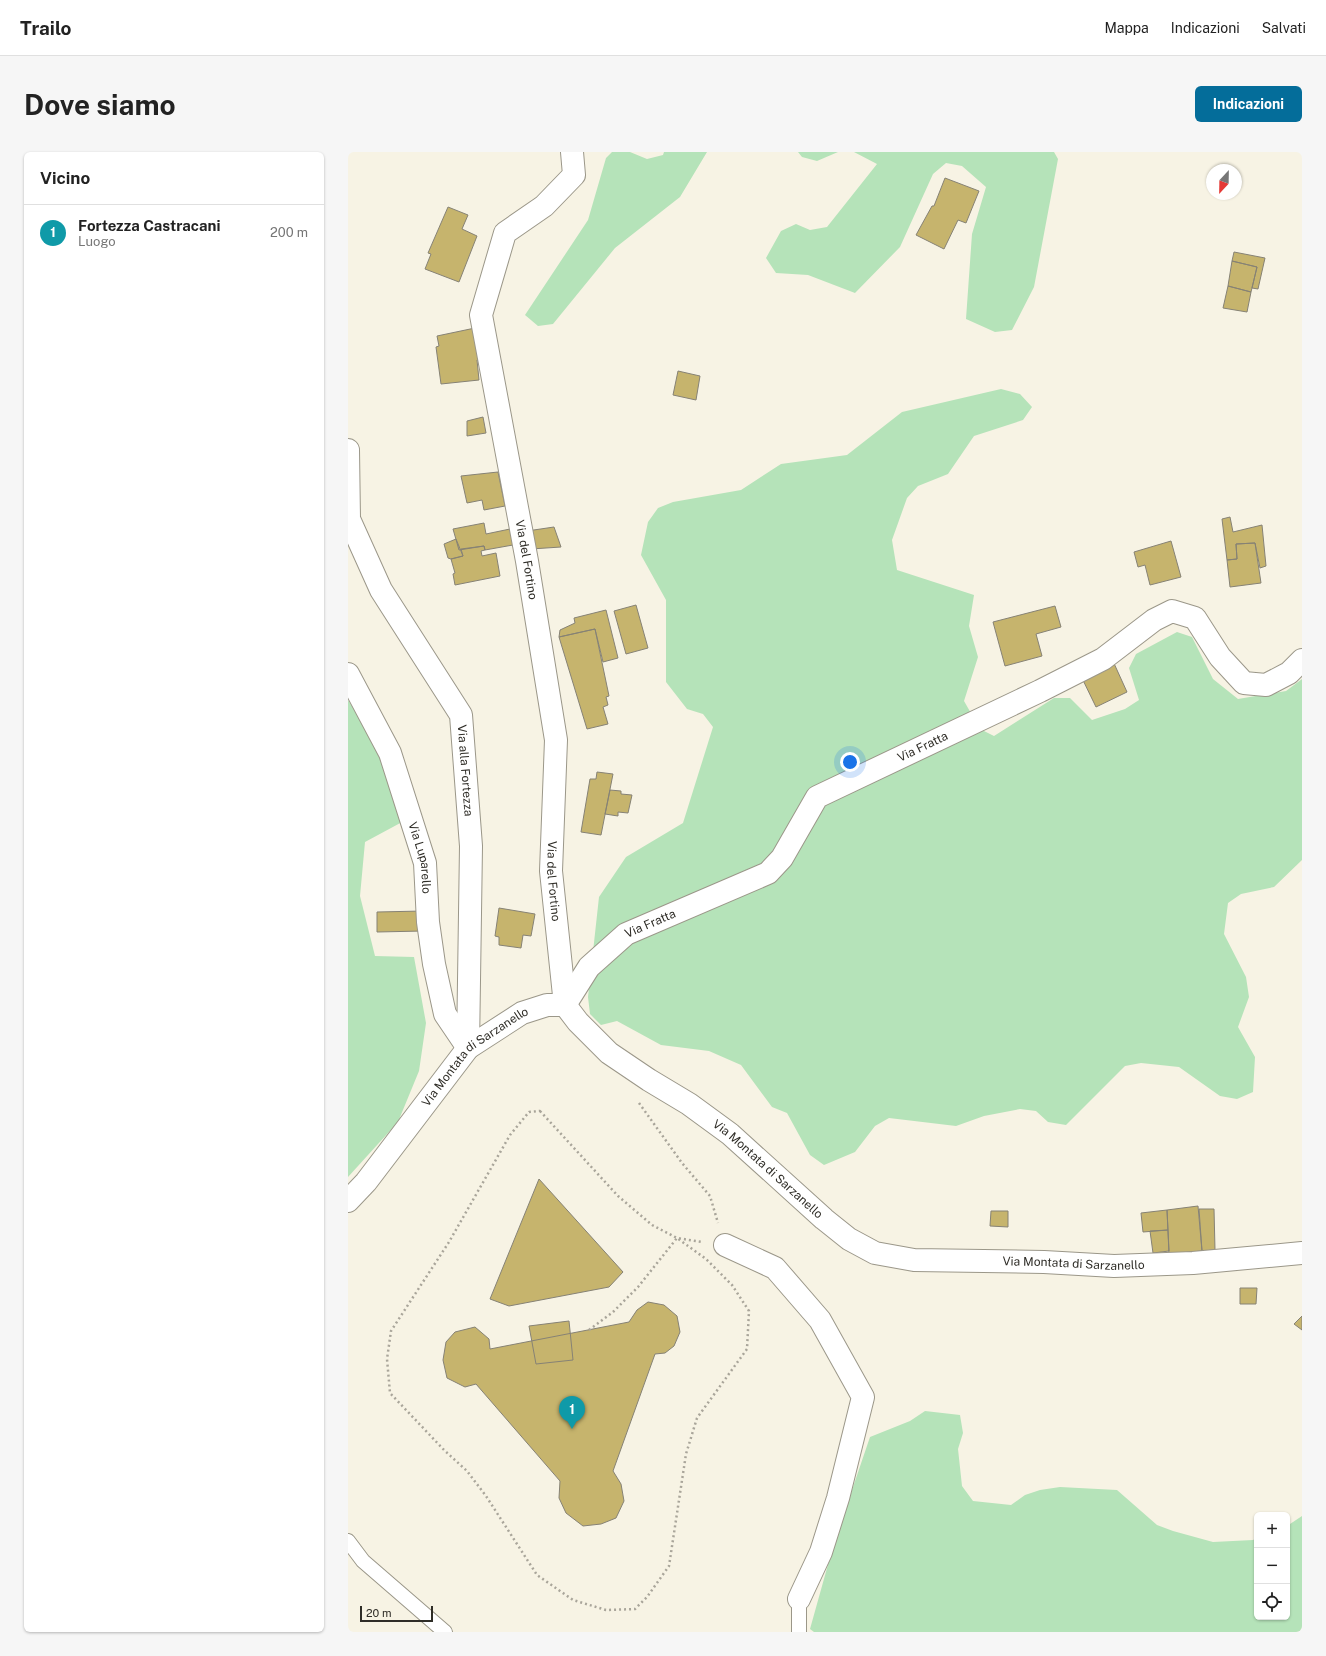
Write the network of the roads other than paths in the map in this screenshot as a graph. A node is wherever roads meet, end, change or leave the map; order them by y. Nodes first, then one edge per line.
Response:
1 (572, 152) edge
2 (348, 450) edge
3 (1302, 660) edge
4 (348, 674) edge
5 (565, 1005) junction
6 (468, 1048) junction
7 (348, 1201) edge
8 (725, 1245) road end
9 (1302, 1253) edge
10 (348, 1541) edge
11 (799, 1599) joint
12 (445, 1632) edge
13 (799, 1632) edge

1 - 5 street, Via del Fortino
2 - 6 street, Via alla Fortezza
3 - 5 street, Via Fratta
4 - 6 street, Via Luparello
5 - 6 street, Via Montata di Sarzanello
5 - 9 street, Via Montata di Sarzanello
6 - 7 street, Via Montata di Sarzanello
8 - 11 street
10 - 12 lane
11 - 13 lane

